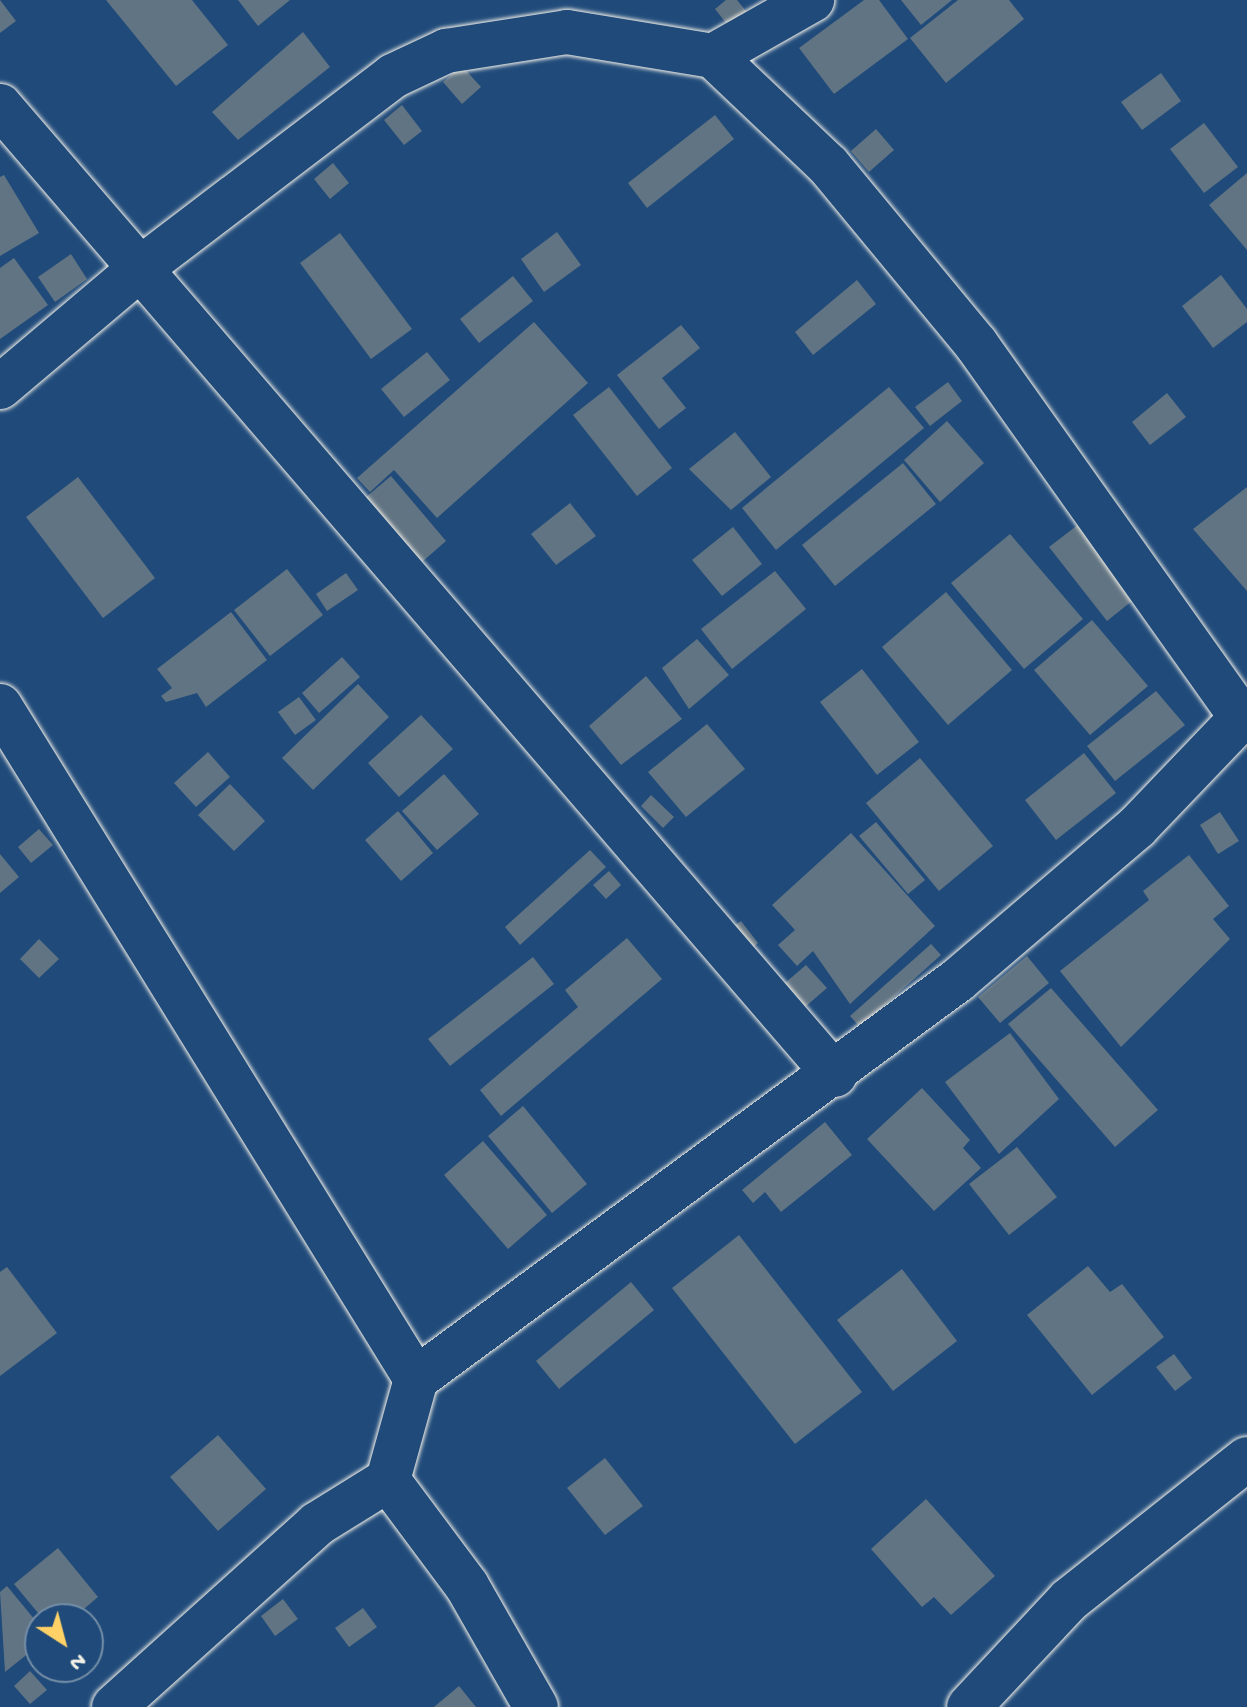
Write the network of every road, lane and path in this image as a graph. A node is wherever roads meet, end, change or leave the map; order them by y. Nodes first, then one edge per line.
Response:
1 (812, 0) edge
2 (713, 56) junction
3 (0, 106) edge
4 (141, 268) junction
5 (0, 387) edge
6 (0, 706) edge
7 (1244, 715) edge
8 (835, 1075) junction
9 (416, 1379) junction
10 (1247, 1459) edge
11 (388, 1480) junction
12 (114, 1707) edge
13 (536, 1707) edge
14 (969, 1707) edge

1 - 2 street
2 - 4 street
2 - 7 street
3 - 4 street
4 - 5 street
4 - 8 street
6 - 9 street
7 - 8 street
8 - 9 street
9 - 11 street
10 - 14 street
11 - 12 street
11 - 13 street

